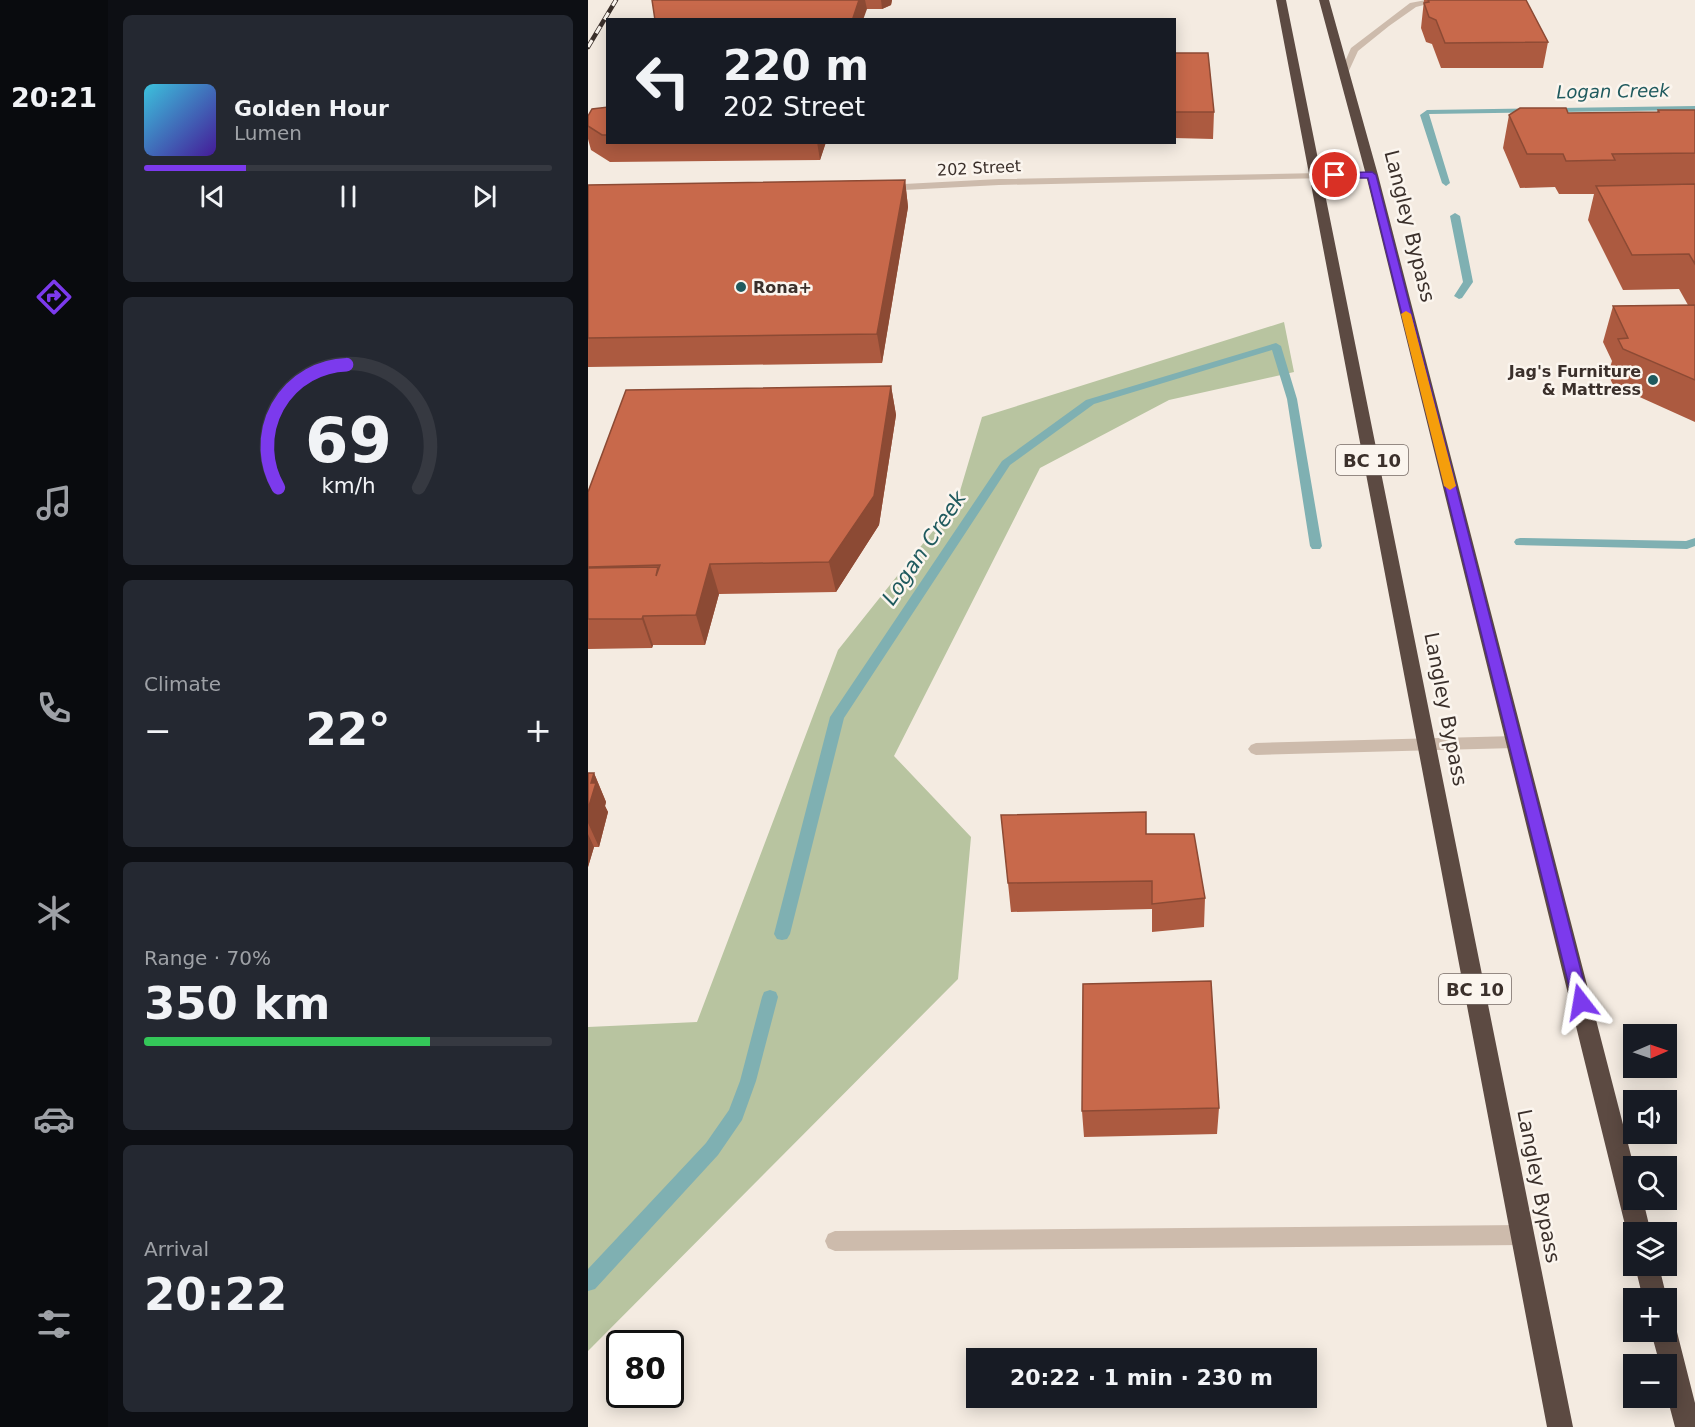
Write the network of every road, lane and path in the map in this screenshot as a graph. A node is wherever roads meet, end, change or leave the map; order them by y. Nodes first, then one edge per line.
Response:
1 (1281, 0) edge
2 (1324, 0) edge
3 (1439, 0) edge
4 (1344, 73) junction
5 (1372, 175) junction
6 (1316, 176) junction
7 (879, 188) edge
8 (1515, 742) junction
9 (1426, 745) junction
10 (1256, 749) dead end
11 (1636, 1222) edge
12 (1523, 1235) junction
13 (836, 1241) dead end
14 (1667, 1342) edge
15 (1560, 1427) edge
16 (1688, 1427) edge

1 - 6 highway, Langley Bypass / BC 10
2 - 4 highway, Langley Bypass
3 - 4 street
4 - 5 highway, Langley Bypass
5 - 6 street, 202 Street
5 - 8 highway, Langley Bypass
6 - 7 street, 202 Street
6 - 9 highway, Langley Bypass / BC 10
8 - 9 street
8 - 11 highway, Langley Bypass
9 - 10 street
9 - 12 highway, Langley Bypass / BC 10
12 - 13 street
12 - 15 highway, Langley Bypass / BC 10
14 - 16 highway

